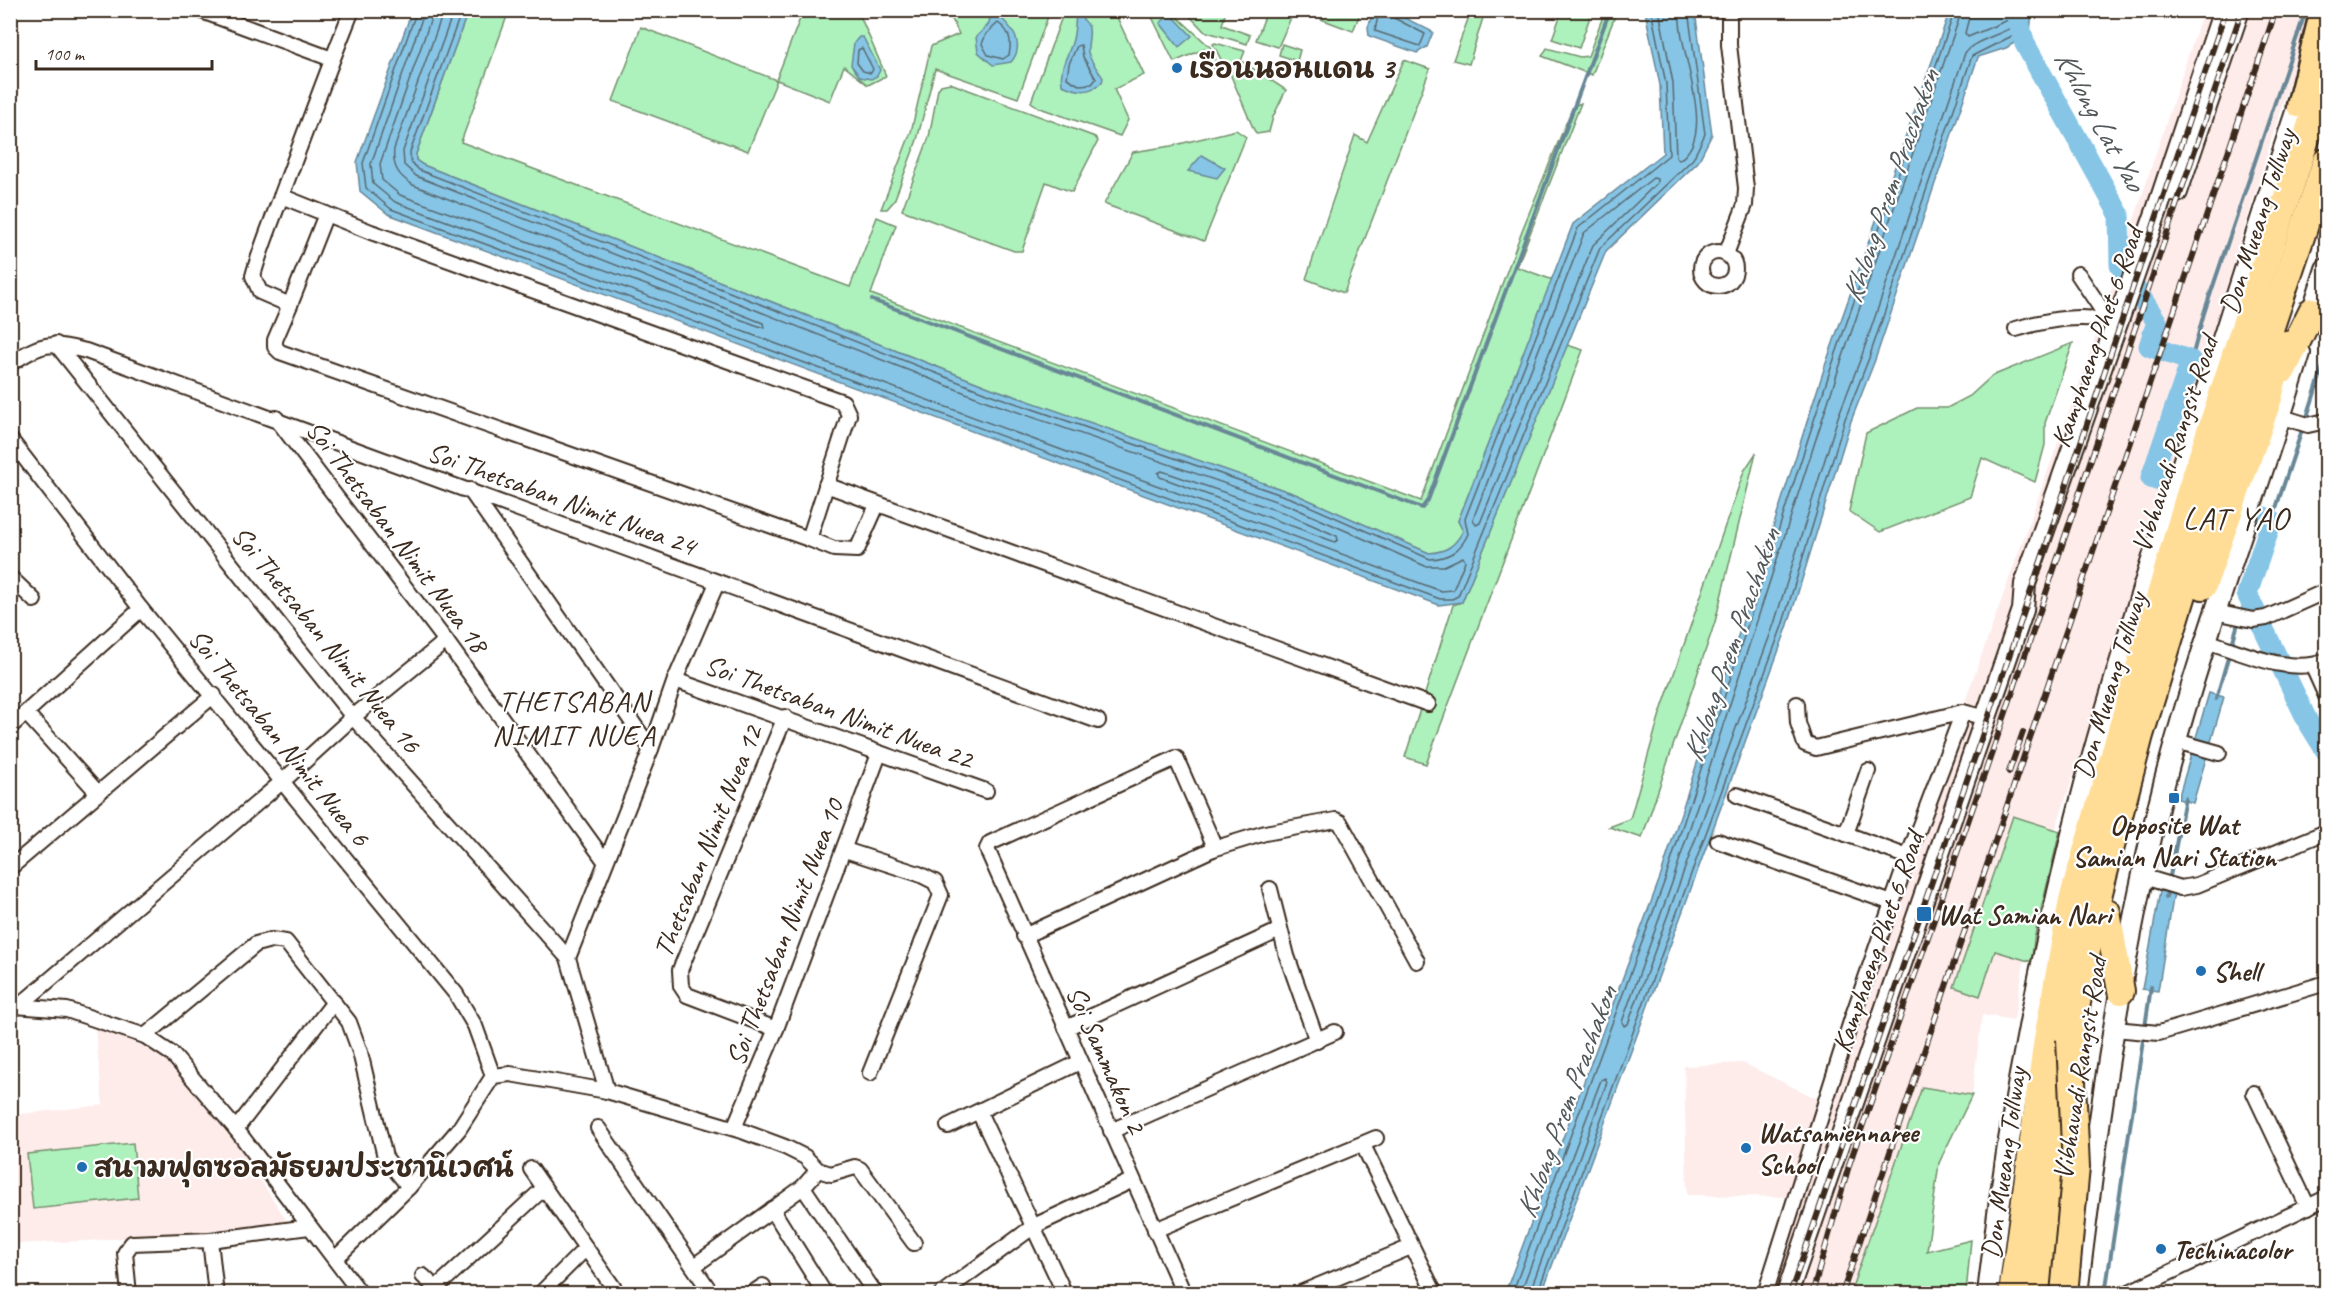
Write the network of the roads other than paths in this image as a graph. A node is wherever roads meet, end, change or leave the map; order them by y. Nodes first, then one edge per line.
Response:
1 (199, 10) edge
2 (352, 10) edge
3 (1729, 10) edge
4 (2224, 10) edge
5 (2240, 10) edge
6 (2322, 10) edge
7 (2326, 24) edge
8 (332, 59) junction
9 (2326, 78) edge
10 (2326, 83) edge
11 (2298, 106) junction
12 (2326, 110) edge
13 (2326, 162) edge
14 (282, 196) junction
15 (2326, 204) edge
16 (326, 214) junction
17 (2280, 252) junction
18 (1726, 254) dead end
19 (2143, 268) junction
20 (2326, 269) edge
21 (2078, 274) dead end
22 (2240, 287) junction
23 (2132, 302) junction
24 (290, 305) junction
25 (2312, 311) joint
26 (2114, 323) junction
27 (2016, 329) dead end
28 (56, 344) junction
29 (2237, 351) junction
30 (10, 364) edge
31 (2274, 407) junction
32 (276, 418) junction
33 (2326, 421) edge
34 (10, 439) edge
35 (826, 485) junction
36 (2183, 487) junction
37 (470, 490) junction
38 (877, 505) junction
39 (2240, 507) junction
40 (809, 539) junction
41 (10, 577) edge
42 (717, 583) junction
43 (2326, 591) edge
44 (34, 600) dead end
45 (141, 609) junction
46 (2023, 610) junction
47 (2224, 614) junction
48 (446, 640) junction
49 (2206, 641) junction
50 (2326, 661) edge
51 (2313, 667) junction
52 (675, 680) junction
53 (214, 695) junction
54 (2326, 696) edge
55 (1428, 704) dead end
56 (1797, 704) dead end
57 (1963, 712) junction
58 (26, 713) junction
59 (353, 717) junction
60 (785, 717) junction
61 (1986, 717) junction
62 (1098, 721) dead end
63 (10, 727) edge
64 (2181, 743) junction
65 (651, 749) junction
66 (2216, 752) dead end
67 (879, 754) junction
68 (1868, 771) dead end
69 (283, 781) junction
70 (986, 791) dead end
71 (98, 793) junction
72 (1737, 795) dead end
73 (2326, 832) edge
74 (1846, 834) junction
75 (1718, 841) dead end
76 (1213, 849) junction
77 (844, 850) junction
78 (1908, 857) junction
79 (605, 861) junction
80 (10, 868) edge
81 (2152, 880) junction
82 (1270, 889) dead end
83 (1892, 903) junction
84 (2107, 912) junction
85 (1280, 930) junction
86 (1024, 936) junction
87 (568, 958) junction
88 (1417, 961) dead end
89 (2326, 983) edge
90 (2121, 991) junction
91 (334, 1002) junction
92 (15, 1006) edge
93 (1066, 1028) junction
94 (776, 1029) junction
95 (2124, 1030) junction
96 (1335, 1032) dead end
97 (145, 1036) junction
98 (2070, 1039) junction
99 (1317, 1041) junction
100 (1080, 1062) junction
101 (870, 1073) dead end
102 (493, 1076) junction
103 (607, 1091) junction
104 (2253, 1093) dead end
105 (979, 1112) junction
106 (948, 1126) dead end
107 (598, 1128) dead end
108 (734, 1128) junction
109 (236, 1129) junction
110 (1111, 1131) junction
111 (1376, 1138) dead end
112 (1362, 1145) junction
113 (531, 1169) dead end
114 (818, 1170) junction
115 (1133, 1180) junction
116 (409, 1186) junction
117 (803, 1187) junction
118 (544, 1188) junction
119 (2326, 1198) edge
120 (2308, 1207) junction
121 (772, 1209) junction
122 (1034, 1226) junction
123 (309, 1227) junction
124 (1155, 1230) junction
125 (210, 1240) junction
126 (914, 1243) dead end
127 (1411, 1247) junction
128 (586, 1248) junction
129 (336, 1258) junction
130 (694, 1266) junction
131 (423, 1275) dead end
132 (873, 1290) dead end
133 (439, 1291) edge
134 (1313, 1291) edge
135 (129, 1293) edge
136 (216, 1293) edge
137 (361, 1293) edge
138 (540, 1293) edge
139 (618, 1293) edge
140 (712, 1293) edge
141 (825, 1293) edge
142 (940, 1293) edge
143 (1065, 1293) edge
144 (1184, 1293) edge
145 (1298, 1293) edge
146 (1435, 1293) edge
147 (1765, 1293) edge
148 (1787, 1293) edge
149 (1988, 1293) edge
150 (2012, 1293) edge
151 (2018, 1293) edge
152 (2036, 1293) edge
153 (2050, 1293) edge
154 (2064, 1293) edge
155 (2077, 1293) edge
156 (2083, 1293) edge
157 (2125, 1293) edge

1 - 8 street
2 - 8 street
3 - 18 street
4 - 19 main road, Kamphaeng Phet 6 Road
5 - 19 main road, Kamphaeng Phet 6 Road
6 - 11 main road
7 - 11 main road, Vibhavadi Rangsit Road
8 - 14 street
9 - 29 highway, Vibhavadi Rangsit Road
10 - 17 highway
11 - 22 main road, Vibhavadi Rangsit Road
12 - 17 highway, Don Mueang Tollway
13 - 98 highway, Don Mueang Tollway
14 - 16 street
14 - 24 street
15 - 31 highway, Vibhavadi Rangsit Road
16 - 24 street
16 - 35 street
17 - 151 highway, Don Mueang Tollway
19 - 23 main road, Kamphaeng Phet 6 Road
20 - 25 main road
21 - 26 street
22 - 29 highway
22 - 36 main road, Vibhavadi Rangsit Road
23 - 26 main road, Kamphaeng Phet 6 Road
23 - 46 main road, Kamphaeng Phet 6 Road
24 - 40 street
25 - 31 highway
26 - 27 street
26 - 46 main road, Kamphaeng Phet 6 Road
28 - 30 street, Soi Thetsaban Nimit Nuea 24
28 - 32 street, Soi Thetsaban Nimit Nuea 24
28 - 59 street, Soi Thetsaban Nimit Nuea 16
29 - 36 highway, Vibhavadi Rangsit Road
31 - 33 street
31 - 39 highway, Vibhavadi Rangsit Road
32 - 37 street, Soi Thetsaban Nimit Nuea 24
32 - 48 street, Soi Thetsaban Nimit Nuea 18
34 - 45 street, Soi Thetsaban Nimit Nuea 6
35 - 38 street
35 - 40 street
36 - 149 main road, Vibhavadi Rangsit Road
36 - 150 highway, Vibhavadi Rangsit Road
37 - 42 street, Soi Thetsaban Nimit Nuea 24
37 - 65 street
38 - 40 street
38 - 55 street
39 - 47 main road, Vibhavadi Rangsit Road
39 - 84 highway, Vibhavadi Rangsit Road
41 - 44 street
42 - 52 street
42 - 62 street, Soi Thetsaban Nimit Nuea 24
43 - 47 street
45 - 53 street, Soi Thetsaban Nimit Nuea 6
45 - 58 street
46 - 61 main road, Kamphaeng Phet 6 Road
47 - 49 main road, Vibhavadi Rangsit Road
48 - 59 street
48 - 79 street, Soi Thetsaban Nimit Nuea 18
49 - 51 street
49 - 64 main road, Vibhavadi Rangsit Road
50 - 51 street
51 - 54 street
52 - 60 street, Soi Thetsaban Nimit Nuea 22
52 - 65 street
53 - 69 street, Soi Thetsaban Nimit Nuea 6
53 - 71 street
56 - 57 street
57 - 61 street
57 - 78 street
58 - 63 street
58 - 71 street
59 - 69 street
59 - 87 street, Soi Thetsaban Nimit Nuea 16
60 - 67 street, Soi Thetsaban Nimit Nuea 22
60 - 94 street, Thetsaban Nimit Nuea 12
61 - 148 main road, Kamphaeng Phet 6 Road
64 - 66 street
64 - 81 main road, Vibhavadi Rangsit Road
65 - 79 street
67 - 70 street, Soi Thetsaban Nimit Nuea 22
67 - 77 street, Soi Thetsaban Nimit Nuea 10
68 - 74 street
69 - 92 street
69 - 102 street, Soi Thetsaban Nimit Nuea 6
71 - 80 street
72 - 74 street
73 - 81 street
74 - 78 street
75 - 83 street
76 - 86 street
76 - 86 street, Soi Sammakon 2
76 - 88 street
77 - 94 street, Soi Thetsaban Nimit Nuea 10
77 - 101 street
78 - 83 street
79 - 87 street
81 - 90 main road, Vibhavadi Rangsit Road
82 - 85 street
83 - 147 street
84 - 90 highway
84 - 153 highway, Vibhavadi Rangsit Road
85 - 93 street
85 - 99 street
86 - 93 street, Soi Sammakon 2
87 - 103 street
89 - 95 street
90 - 95 main road, Vibhavadi Rangsit Road
91 - 97 street
91 - 109 street
91 - 116 street
92 - 97 street
93 - 100 street, Soi Sammakon 2
94 - 108 street, Soi Thetsaban Nimit Nuea 10
95 - 155 main road, Vibhavadi Rangsit Road
96 - 99 street
97 - 109 street
98 - 152 highway, Don Mueang Tollway, bridge
98 - 154 highway, bridge
99 - 110 street
100 - 105 street
100 - 110 street, Soi Sammakon 2
102 - 103 street
102 - 116 street
103 - 108 street
104 - 120 street
105 - 106 street
105 - 122 street
107 - 130 street
108 - 114 street
109 - 123 street
110 - 115 street, Soi Sammakon 2
111 - 112 street
112 - 124 street
112 - 127 street
113 - 118 street
114 - 117 street
114 - 126 street
115 - 122 street
115 - 124 street, Soi Sammakon 2
116 - 129 street
117 - 121 street
117 - 132 street
118 - 128 street
118 - 133 street
119 - 120 street
120 - 157 street
121 - 130 street
121 - 141 street
122 - 142 street
122 - 143 street
123 - 125 street
123 - 129 street
124 - 144 street, Soi Sammakon 2
125 - 135 street
125 - 136 street
127 - 134 street
127 - 146 street
128 - 138 street
128 - 139 street
129 - 137 street
130 - 140 street
131 - 133 street
134 - 145 street
155 - 156 street

